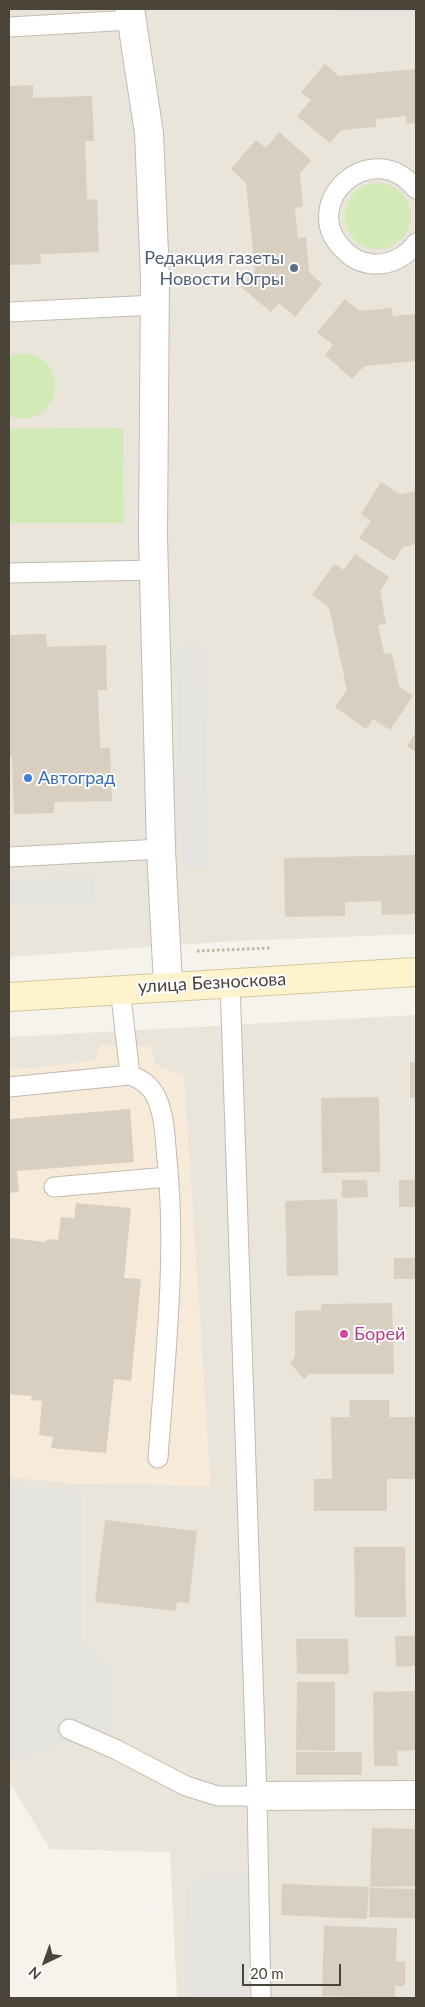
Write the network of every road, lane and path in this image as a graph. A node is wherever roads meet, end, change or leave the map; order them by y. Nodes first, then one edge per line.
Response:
1 (131, 14) edge
2 (9, 27) edge
3 (416, 189) edge
4 (416, 244) edge
5 (156, 305) junction
6 (9, 312) edge
7 (154, 570) junction
8 (9, 573) edge
9 (161, 849) junction
10 (9, 857) edge
11 (416, 972) edge
12 (230, 982) junction
13 (168, 985) junction
14 (120, 988) junction
15 (9, 996) edge
16 (130, 1075) junction
17 (9, 1087) edge
18 (168, 1177) junction
19 (54, 1187) dead end
20 (158, 1458) dead end
21 (69, 1729) dead end
22 (416, 1794) edge
23 (257, 1796) junction
24 (261, 1998) edge

1 - 2 lane
1 - 5 street
3 - 4 lane
5 - 6 lane
5 - 7 street
7 - 8 lane
7 - 9 street
9 - 10 lane
9 - 13 street
11 - 12 main road, улица Безноскова
12 - 13 main road, улица Безноскова
12 - 23 lane
13 - 14 main road, улица Безноскова
14 - 15 main road, улица Безноскова
14 - 16 lane
16 - 17 lane
16 - 18 lane
18 - 19 lane
18 - 20 lane
21 - 23 lane
22 - 23 street
23 - 24 lane

